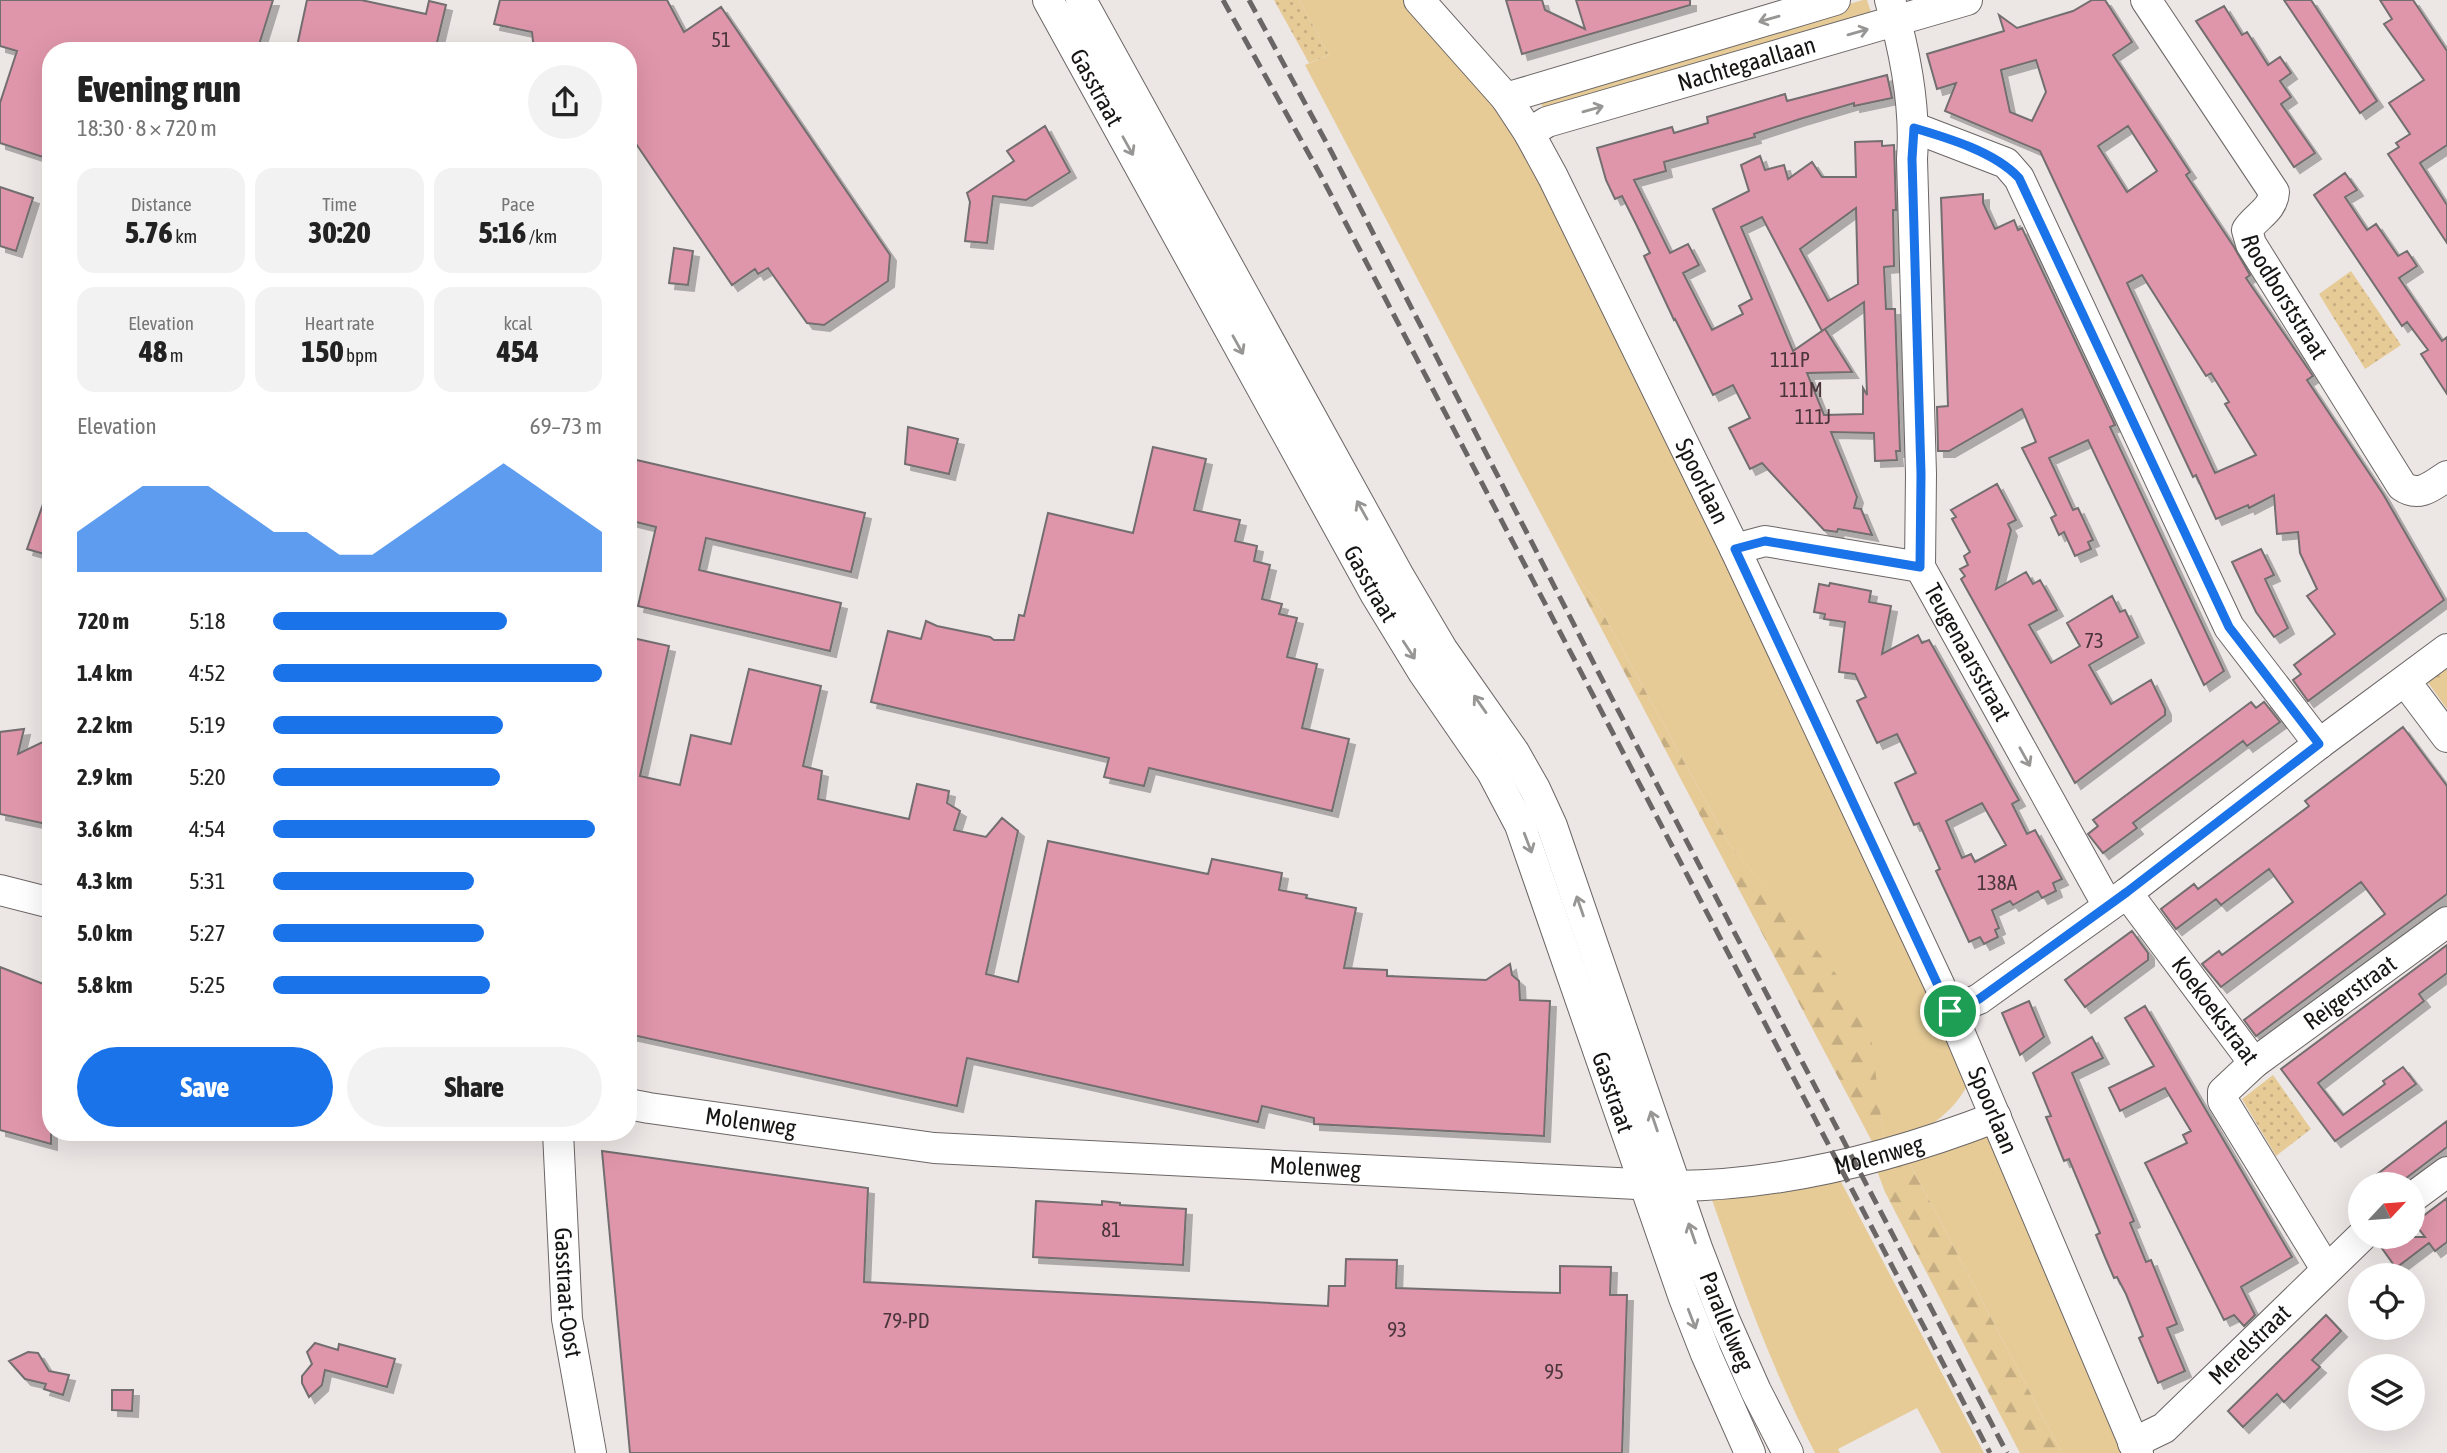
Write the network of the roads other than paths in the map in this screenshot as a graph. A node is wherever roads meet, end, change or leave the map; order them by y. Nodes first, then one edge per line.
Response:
1 (1048, 0) edge
2 (1081, 0) edge
3 (1419, 0) edge
4 (1835, 0) edge
5 (1967, 0) edge
6 (2146, 0) edge
7 (1893, 10) edge
8 (1506, 99) junction
9 (1914, 128) junction
10 (1529, 133) junction
11 (2447, 476) edge
12 (1735, 549) junction
13 (1920, 567) junction
14 (2447, 649) edge
15 (2405, 681) junction
16 (2447, 737) edge
17 (2319, 744) junction
18 (0, 890) edge
19 (2118, 899) junction
20 (42, 901) edge
21 (2447, 922) edge
22 (1950, 1011) junction
23 (2254, 1063) junction
24 (637, 1106) edge
25 (1996, 1117) junction
26 (558, 1141) edge
27 (2447, 1172) edge
28 (1645, 1185) junction
29 (1676, 1186) junction
30 (2426, 1187) edge
31 (2348, 1249) edge
32 (2326, 1269) junction
33 (2135, 1448) edge
34 (591, 1453) edge
35 (1750, 1453) edge
36 (1788, 1453) edge

1 -> 28 street, Gasstraat
29 -> 2 street, Gasstraat
3 - 8 street, Spoorlaan
4 -> 8 street, Nachtegaallaan
5 - 7 street, Nachtegaallaan
6 - 11 street, Roodborststraat
7 - 9 street, Teugenaarsstraat
10 -> 7 street, Nachtegaallaan
8 - 10 street, Spoorlaan
9 - 13 street, Teugenaarsstraat
9 - 17 street
10 - 12 street, Spoorlaan
12 - 13 street
12 - 22 street, Spoorlaan
13 -> 19 street, Teugenaarsstraat
14 - 15 street
15 - 16 street
15 - 17 street
17 - 19 street
18 - 20 street
19 - 22 street
19 - 23 street, Koekoekstraat
21 - 23 street, Reigerstraat
22 - 25 street, Spoorlaan
23 - 32 street, Koekoekstraat
24 - 28 street, Molenweg
25 - 29 street, Molenweg
25 - 33 street, Spoorlaan
26 - 34 street, Gasstraat-Oost
27 - 30 street
28 - 29 street, Molenweg
28 -> 35 street, Parallelweg
36 -> 29 street, Parallelweg
31 - 32 street, Merelstraat
32 - 33 street, Merelstraat

